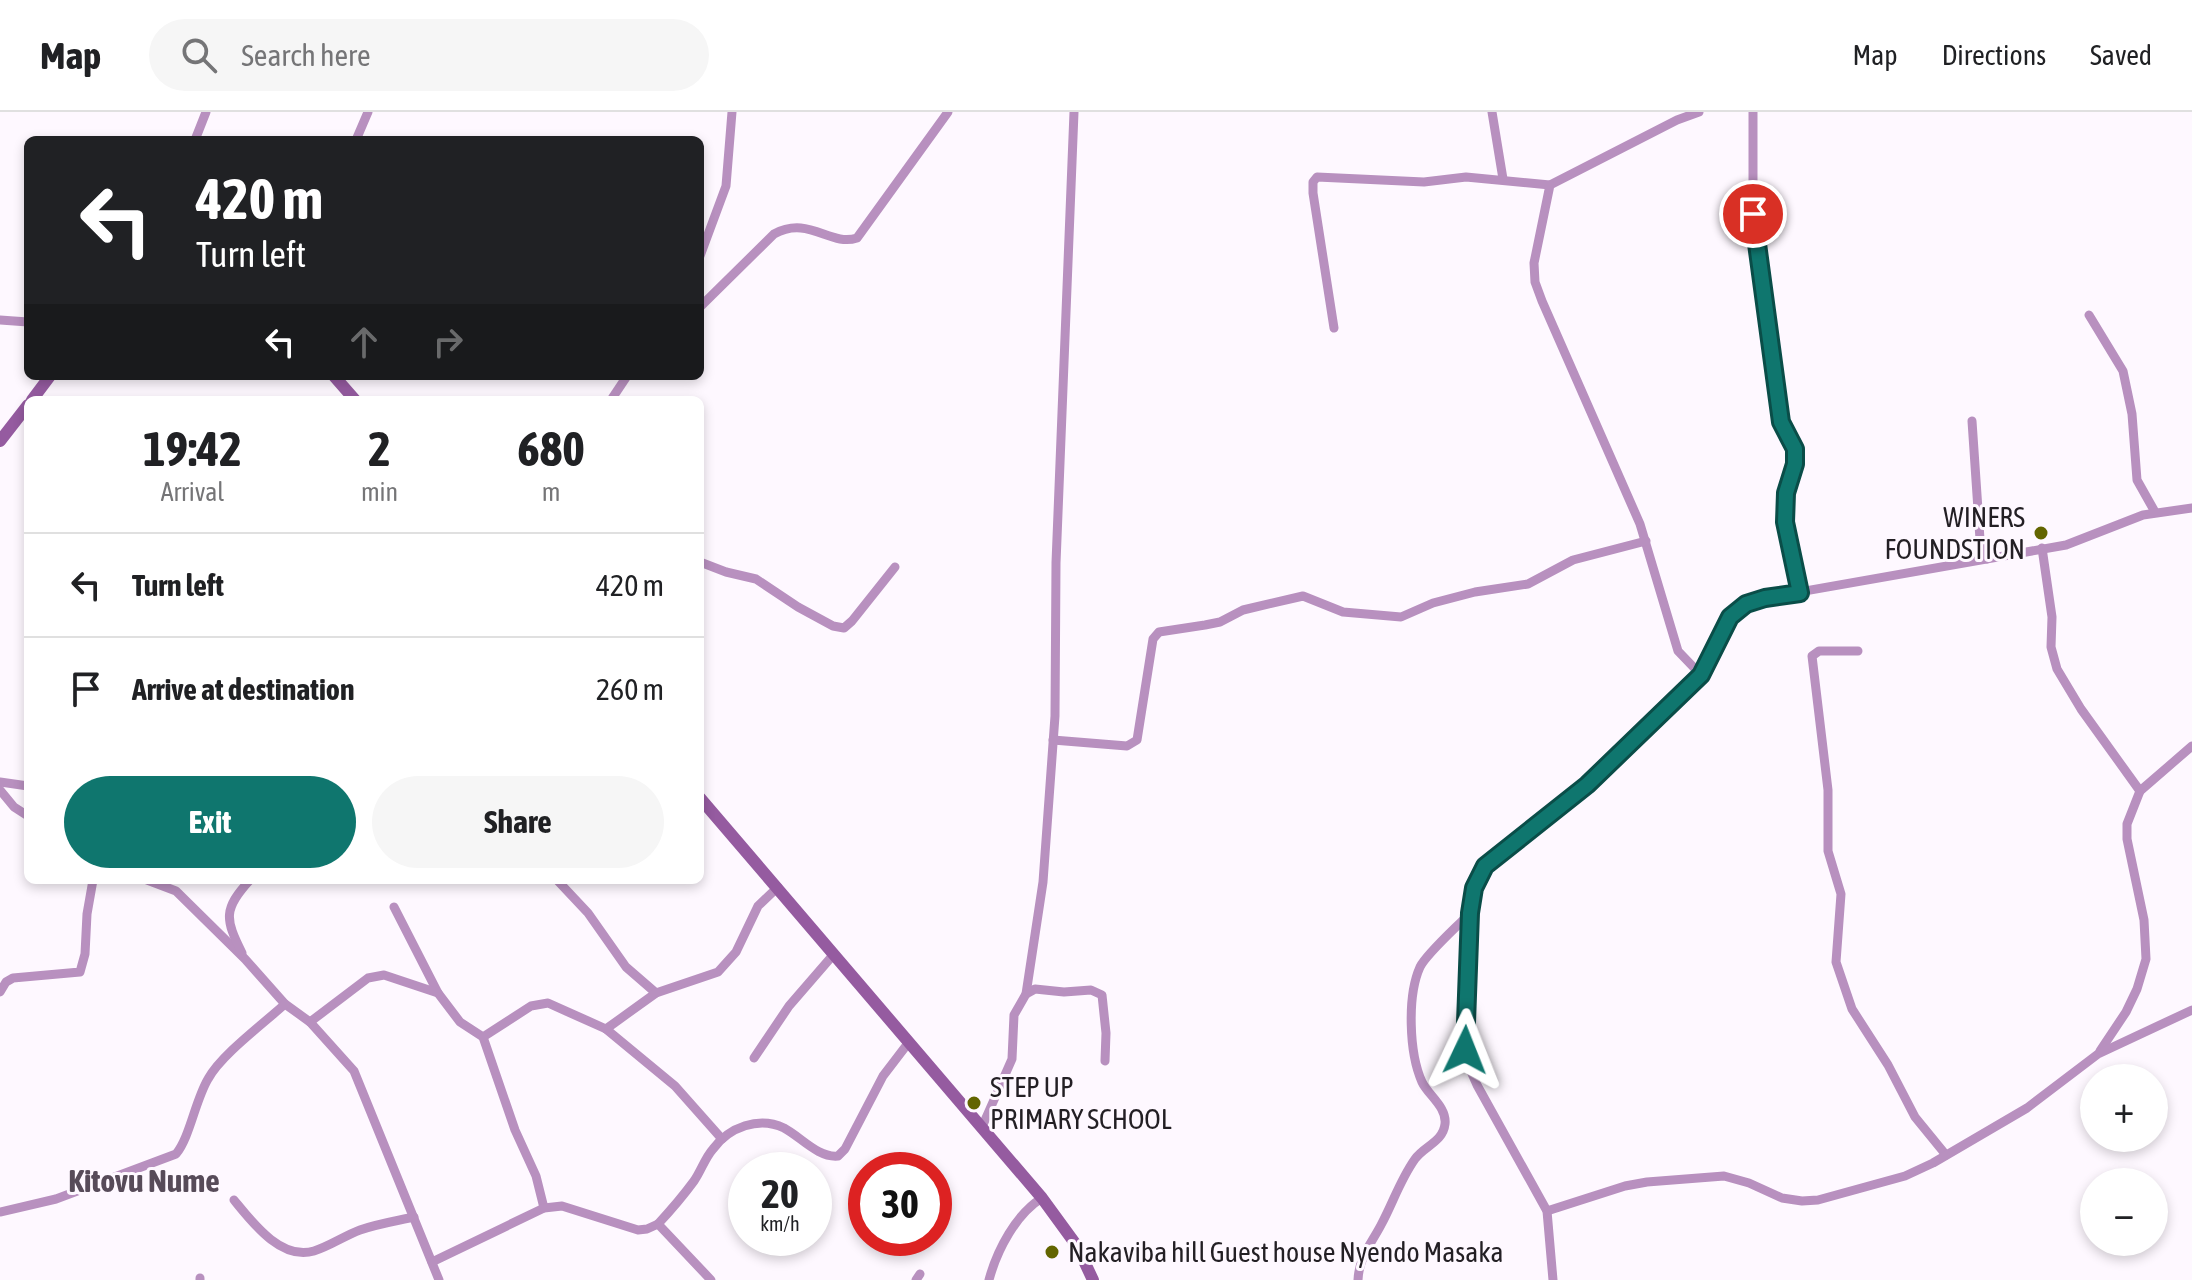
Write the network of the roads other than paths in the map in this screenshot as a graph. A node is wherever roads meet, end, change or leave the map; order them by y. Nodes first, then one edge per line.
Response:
1 (206, 112) edge
2 (368, 112) edge
3 (732, 112) edge
4 (948, 112) edge
5 (1074, 112) edge
6 (1492, 112) edge
7 (1699, 112) edge
8 (1753, 112) edge
9 (197, 136) edge
10 (358, 136) edge
11 (1503, 179) junction
12 (1550, 185) junction
13 (704, 245) edge
14 (704, 303) edge
15 (2089, 315) dead end
16 (0, 320) edge
17 (24, 322) edge
18 (1334, 328) dead end
19 (47, 380) edge
20 (338, 380) edge
21 (35, 396) edge
22 (352, 396) edge
23 (24, 410) edge
24 (1972, 421) dead end
25 (0, 441) edge
26 (2192, 508) edge
27 (2155, 512) junction
28 (1646, 541) junction
29 (2042, 548) junction
30 (1987, 559) junction
31 (704, 564) edge
32 (895, 567) dead end
33 (1800, 593) junction
34 (1858, 651) dead end
35 (1701, 675) junction
36 (1053, 740) junction
37 (2192, 746) edge
38 (0, 782) edge
39 (24, 785) edge
40 (0, 790) edge
41 (2140, 791) junction
42 (704, 803) edge
43 (24, 813) edge
44 (92, 884) edge
45 (158, 884) edge
46 (247, 884) edge
47 (561, 884) edge
48 (778, 887) junction
49 (394, 907) dead end
50 (1470, 913) junction
51 (834, 954) junction
52 (245, 959) junction
53 (0, 992) edge
54 (438, 993) junction
55 (656, 993) junction
56 (1026, 994) junction
57 (285, 1004) junction
58 (2192, 1010) edge
59 (310, 1022) junction
60 (606, 1029) junction
61 (483, 1037) junction
62 (909, 1042) junction
63 (2098, 1054) junction
64 (754, 1058) dead end
65 (1105, 1061) dead end
66 (982, 1127) junction
67 (722, 1139) junction
68 (1946, 1155) junction
69 (1042, 1198) junction
70 (234, 1200) dead end
71 (544, 1208) junction
72 (1547, 1211) junction
73 (0, 1212) edge
74 (414, 1217) junction
75 (658, 1224) junction
76 (432, 1262) junction
77 (439, 1280) edge
78 (711, 1280) edge
79 (989, 1280) edge
80 (1093, 1280) edge
81 (1358, 1280) edge
82 (1553, 1280) edge

1 - 9 street
2 - 10 street
3 - 13 street
4 - 14 street
5 - 36 street
6 - 11 street
7 - 12 street
8 - 33 street
11 - 12 street
11 - 18 street
12 - 28 street
15 - 27 street
16 - 17 street
19 - 21 street
20 - 22 street
23 - 25 street
24 - 30 street
26 - 27 street
27 - 29 street
28 - 35 street
28 - 36 street
29 - 30 street
29 - 41 street
30 - 33 street
31 - 32 street
33 - 35 street
34 - 68 street
35 - 50 street
36 - 56 street
37 - 41 street
38 - 39 street
40 - 43 street
41 - 63 street
42 - 48 street
44 - 53 street
45 - 52 street
46 - 52 street
47 - 55 street
48 - 51 street
48 - 55 street
49 - 54 street
50 - 72 street
50 - 81 street
51 - 62 street
51 - 64 street
52 - 57 street
54 - 59 street
54 - 61 street
55 - 60 street
56 - 65 street
56 - 66 street
57 - 59 street
57 - 73 street
58 - 63 street
59 - 74 street
60 - 61 street
60 - 67 street
61 - 71 street
62 - 66 street
62 - 67 street
63 - 68 street
66 - 69 street
67 - 75 street
68 - 72 street
69 - 79 street
69 - 80 street
70 - 74 street
71 - 75 street
71 - 76 street
72 - 82 street
74 - 76 street
75 - 78 street
76 - 77 street

